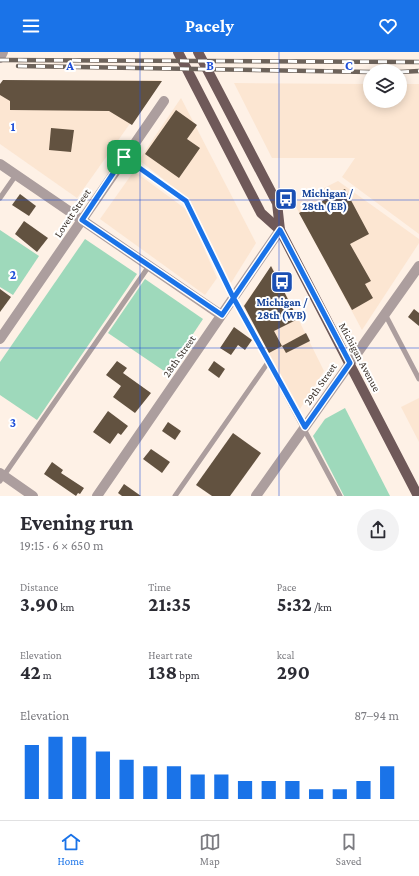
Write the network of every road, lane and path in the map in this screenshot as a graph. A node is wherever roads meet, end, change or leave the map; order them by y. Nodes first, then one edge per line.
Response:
1 (4, 52) edge
2 (178, 52) edge
3 (198, 52) edge
4 (0, 58) edge
5 (164, 101) dead end
6 (124, 157) junction
7 (0, 164) edge
8 (16, 175) junction
9 (0, 198) edge
10 (82, 220) junction
11 (280, 230) junction
12 (149, 266) junction
13 (419, 266) edge
14 (233, 297) junction
15 (385, 314) junction
16 (222, 315) junction
17 (0, 339) edge
18 (269, 361) junction
19 (350, 363) junction
20 (419, 379) edge
21 (305, 427) junction
22 (1, 476) edge
23 (33, 496) edge
24 (97, 496) edge
25 (175, 496) edge
26 (256, 496) edge
27 (340, 496) edge
28 (418, 496) edge

1 - 4 street
2 - 11 main road, Michigan Avenue
3 - 11 main road, Michigan Avenue
5 - 6 street, Lovett Street
6 - 10 street, Lovett Street
6 - 14 lane
7 - 8 street
8 - 9 lane
8 - 10 street
10 - 12 street
10 - 17 street, Lovett Street
11 - 14 street, 28th Street
11 - 19 main road, Michigan Avenue
12 - 16 street
12 - 22 lane
13 - 15 street, 29th Street
14 - 16 street, 28th Street
14 - 18 lane
15 - 19 street, 29th Street
15 - 20 lane
16 - 24 street, 28th Street
18 - 21 lane
18 - 25 lane
19 - 21 street, 29th Street
19 - 28 main road, Michigan Avenue
21 - 26 street, 29th Street
21 - 27 lane
22 - 23 street

